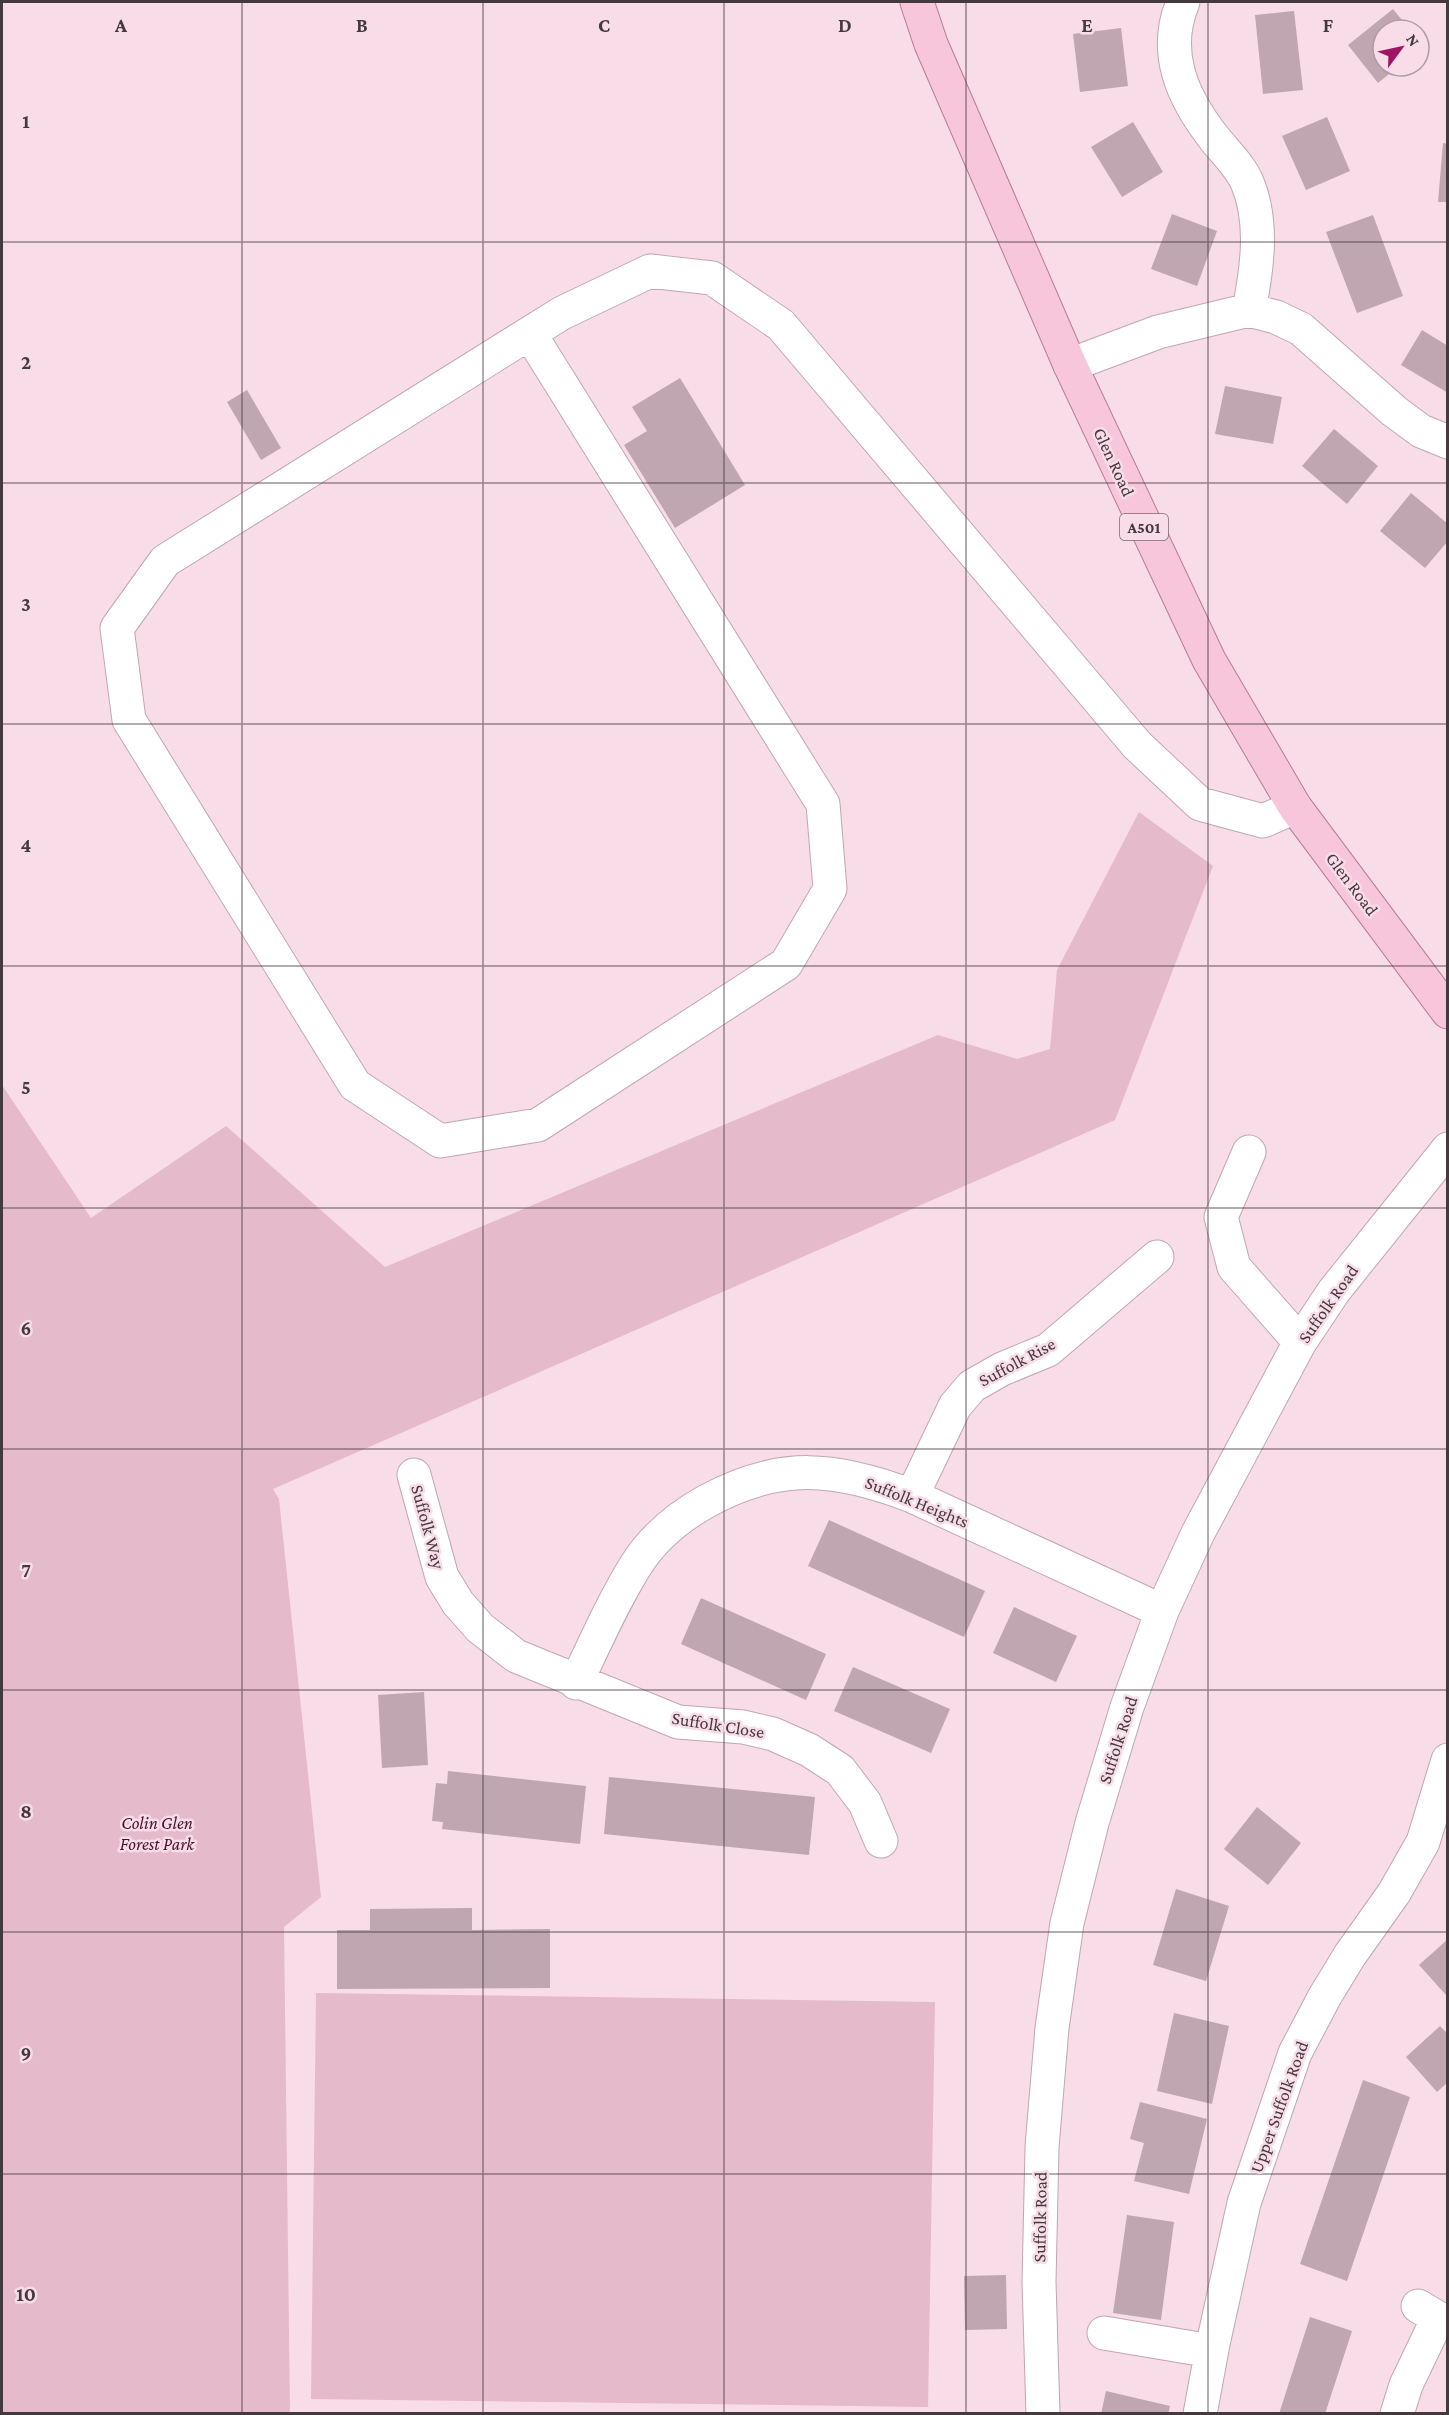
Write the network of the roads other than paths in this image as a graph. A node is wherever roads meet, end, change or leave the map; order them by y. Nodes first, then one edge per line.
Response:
1 (917, 2) edge
2 (1183, 2) edge
3 (1249, 310) junction
4 (530, 333) junction
5 (1070, 365) junction
6 (1448, 442) edge
7 (1295, 807) junction
8 (1448, 1012) edge
9 (1448, 1149) edge
10 (1249, 1152) dead end
11 (1158, 1257) dead end
12 (1300, 1342) junction
13 (414, 1475) dead end
14 (912, 1496) junction
15 (1162, 1611) junction
16 (516, 1656) joint
17 (576, 1683) junction
18 (1448, 1760) edge
19 (881, 1841) dead end
20 (1435, 1844) edge
21 (1418, 2306) dead end
22 (1104, 2333) dead end
23 (1211, 2351) junction
24 (1043, 2414) edge
25 (1200, 2414) edge
26 (1397, 2414) edge

1 - 5 main road, Glen Road / A501
2 - 3 street
3 - 5 street
3 - 6 street
4 - 4 street
4 - 7 street
5 - 7 main road, Glen Road / A501
7 - 8 main road, Glen Road / A501
9 - 12 street, Suffolk Road
10 - 12 street
11 - 14 street, Suffolk Rise
12 - 15 street, Suffolk Road
13 - 16 street, Suffolk Way
14 - 15 street, Suffolk Heights
14 - 17 street, Suffolk Heights
15 - 24 street, Suffolk Road
16 - 17 street, Suffolk Close
17 - 19 street, Suffolk Close
18 - 20 street, Upper Suffolk Road
20 - 23 street, Upper Suffolk Road
21 - 26 street
22 - 23 street
23 - 25 street, Upper Suffolk Road

